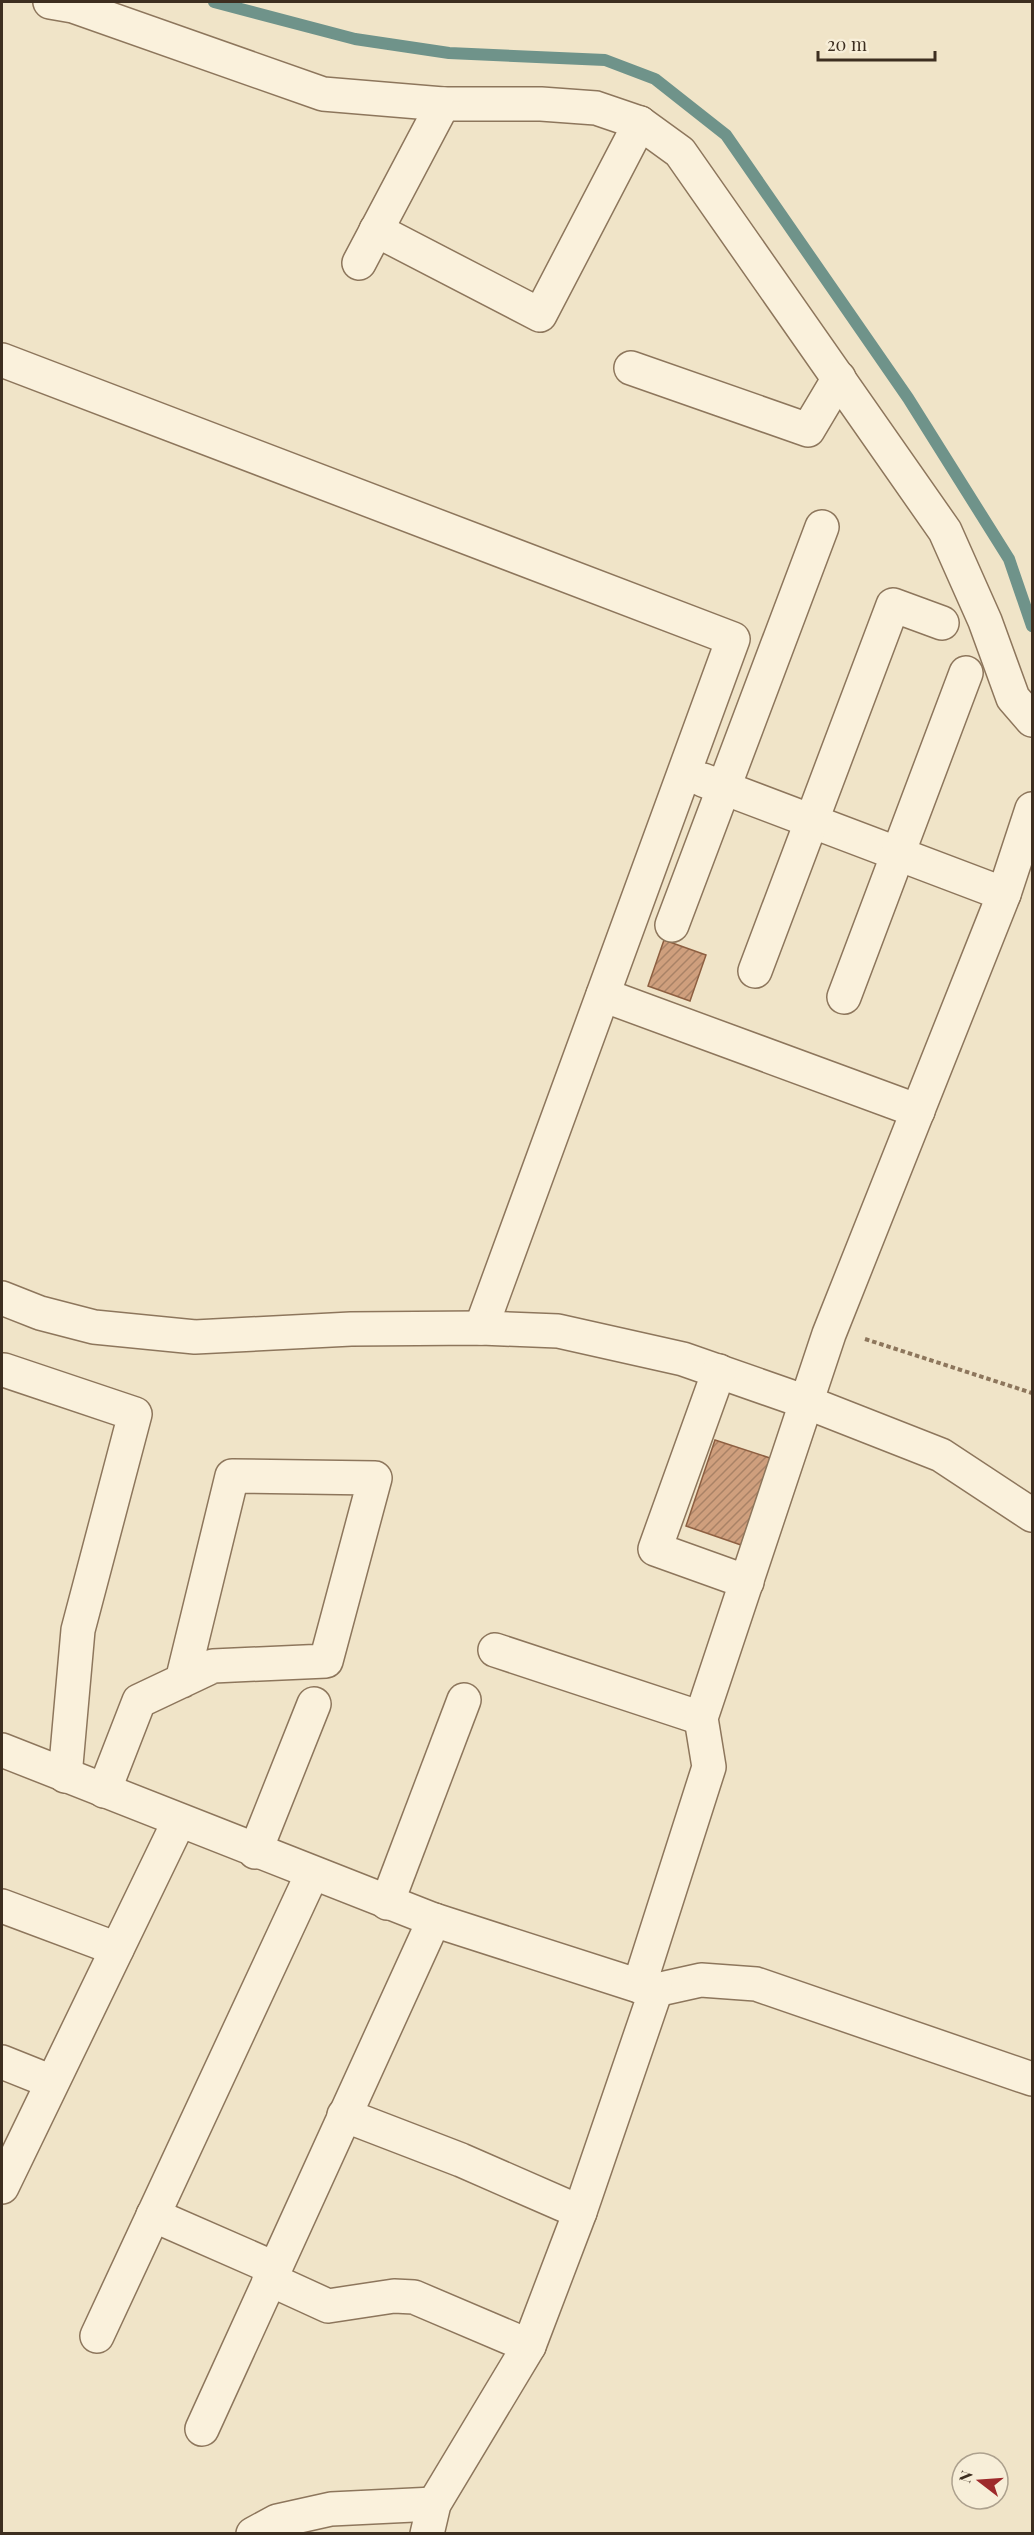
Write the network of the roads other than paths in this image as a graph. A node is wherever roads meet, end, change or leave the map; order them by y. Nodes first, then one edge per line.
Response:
1 (50, 2) edge
2 (443, 104) junction
3 (640, 123) junction
4 (376, 230) junction
5 (359, 263) dead end
6 (2, 360) edge
7 (631, 368) dead end
8 (839, 378) junction
9 (822, 527) dead end
10 (942, 623) dead end
11 (966, 673) dead end
12 (1032, 720) edge
13 (684, 773) junction
14 (724, 788) junction
15 (1032, 809) edge
16 (812, 821) junction
17 (898, 854) junction
18 (1004, 894) junction
19 (672, 925) dead end
20 (755, 971) dead end
21 (603, 995) junction
22 (844, 997) dead end
23 (918, 1111) junction
24 (2, 1298) edge
25 (481, 1328) junction
26 (4, 1370) dead end
27 (718, 1371) junction
28 (806, 1402) junction
29 (1032, 1515) edge
30 (747, 1582) junction
31 (495, 1650) dead end
32 (182, 1681) junction
33 (464, 1700) dead end
34 (314, 1704) dead end
35 (701, 1718) junction
36 (2, 1750) edge
37 (65, 1776) junction
38 (104, 1791) junction
39 (179, 1821) junction
40 (255, 1852) junction
41 (312, 1874) junction
42 (387, 1903) junction
43 (2, 1906) edge
44 (434, 1920) junction
45 (117, 1949) junction
46 (648, 1988) junction
47 (2, 2062) edge
48 (1032, 2079) edge
49 (52, 2082) junction
50 (344, 2115) junction
51 (2, 2187) edge
52 (580, 2212) junction
53 (153, 2215) junction
54 (272, 2274) junction
55 (97, 2337) dead end
56 (529, 2346) junction
57 (202, 2429) dead end
58 (430, 2519) edge
59 (253, 2534) edge

1 - 2 street
2 - 3 street
2 - 4 street
3 - 4 street
3 - 8 street
4 - 5 street
6 - 13 street
7 - 8 street
8 - 12 street
9 - 14 street
10 - 16 street
11 - 17 street
13 - 14 street
13 - 21 street
14 - 16 street
14 - 19 street
15 - 18 street
16 - 17 street
16 - 20 street
17 - 18 street
17 - 22 street
18 - 23 street
21 - 23 street
21 - 25 street
23 - 28 street
24 - 25 street
25 - 27 street
26 - 37 street
27 - 28 street
27 - 30 street
28 - 29 street
28 - 30 street
30 - 35 street
31 - 35 street
32 - 32 street
32 - 38 street
33 - 42 street
34 - 40 street
35 - 46 street
36 - 37 street
37 - 38 street
38 - 39 street
39 - 40 street
39 - 45 street
40 - 41 street
41 - 42 street
41 - 53 street
42 - 44 street
43 - 45 street
44 - 46 street
44 - 50 street
45 - 49 street
46 - 48 street
46 - 52 street
47 - 49 street
49 - 51 street
50 - 52 street
50 - 54 street
52 - 56 street
53 - 54 street
53 - 55 street
54 - 56 street
54 - 57 street
56 - 58 street
58 - 59 street

